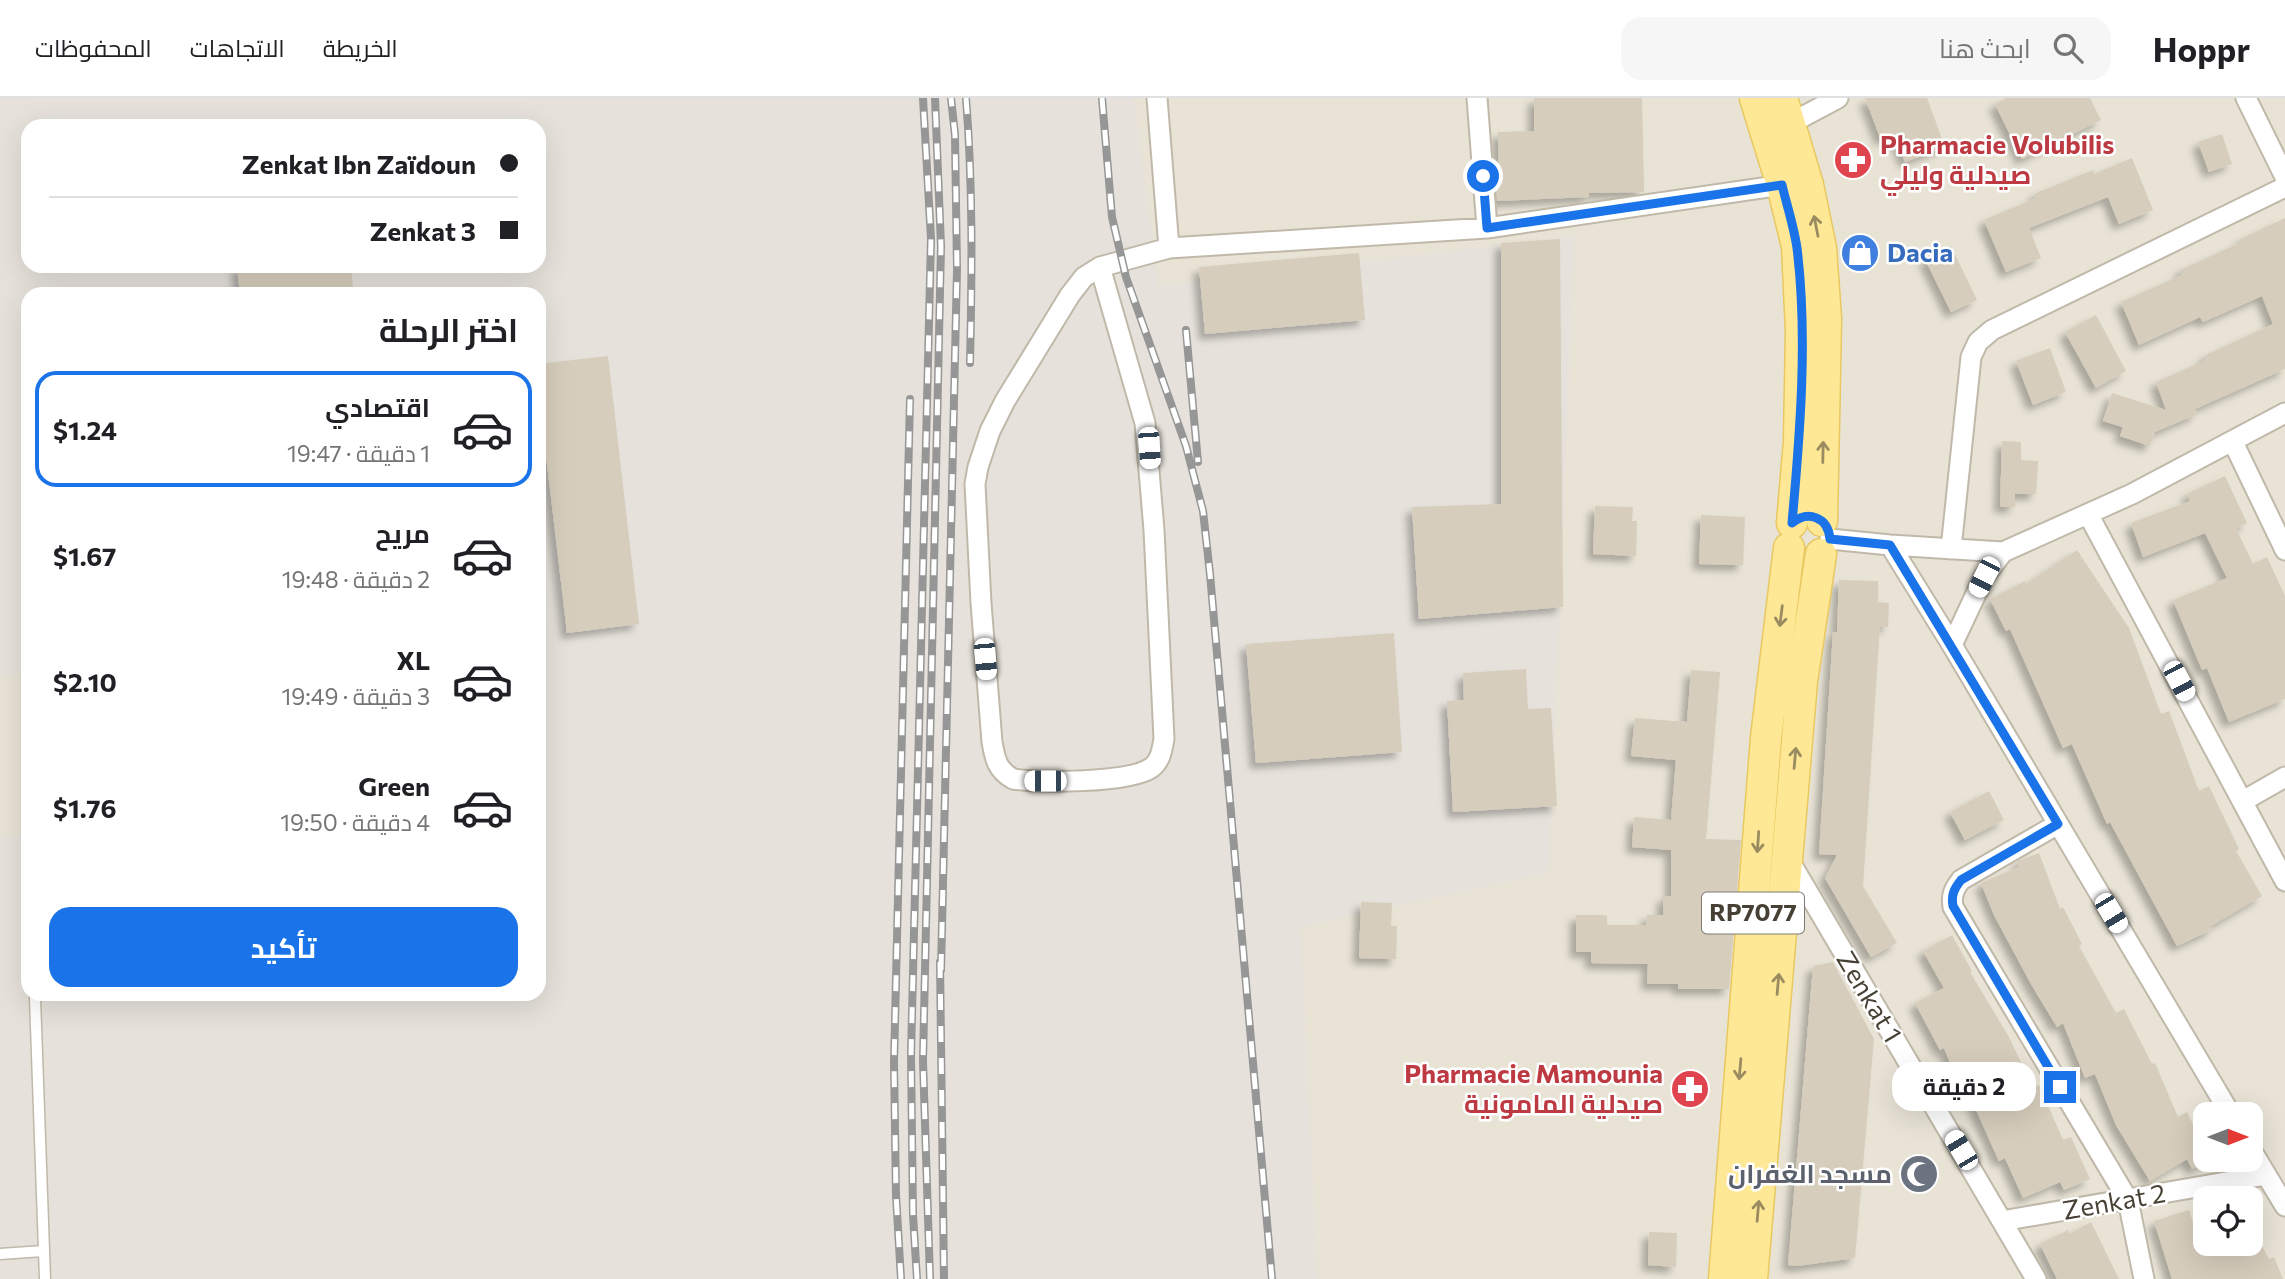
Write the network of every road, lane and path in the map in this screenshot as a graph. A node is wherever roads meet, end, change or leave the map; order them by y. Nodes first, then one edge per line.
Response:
1 (1157, 98) edge
2 (1477, 98) edge
3 (1755, 98) edge
4 (1838, 98) edge
5 (2246, 98) edge
6 (1786, 110) edge
7 (2285, 177) edge
8 (1782, 185) junction
9 (2285, 187) edge
10 (1487, 228) junction
11 (1169, 248) junction
12 (1100, 267) junction
13 (2285, 413) edge
14 (2233, 442) junction
15 (2088, 514) junction
16 (1790, 536) junction
17 (1824, 538) junction
18 (1890, 545) junction
19 (1951, 549) junction
20 (2285, 550) edge
21 (2003, 552) junction
22 (1952, 645) junction
23 (2285, 777) edge
24 (2243, 801) junction
25 (2058, 824) junction
26 (1788, 859) junction
27 (2285, 881) edge
28 (35, 1001) edge
29 (2223, 1102) edge
30 (2263, 1170) edge
31 (2266, 1175) junction
32 (2128, 1200) junction
33 (2285, 1206) edge
34 (2003, 1221) junction
35 (43, 1251) junction
36 (0, 1254) edge
37 (45, 1279) edge
38 (1724, 1279) edge
39 (1752, 1279) edge
40 (2036, 1279) edge
41 (2144, 1279) edge

1 - 11 street
2 - 10 street
3 - 8 main road, RP7077
4 - 6 street
5 - 7 street
17 -> 6 main road, RP7077
8 - 10 street
8 - 16 main road, RP7077
9 - 19 street
10 - 11 street
11 - 12 street
12 - 12 street
13 - 14 street
14 - 15 street
14 - 20 street
15 - 21 street
15 - 24 street
16 - 17 main road
16 - 17 main road
16 -> 38 main road, RP7077
17 - 18 street
26 -> 17 main road, RP7077
18 - 19 street
18 - 22 street
19 - 21 street
21 - 22 street
22 - 25 street
23 - 24 street
24 - 27 street
25 - 29 street
25 - 32 street
26 - 34 street, Zenkat 1
39 -> 26 main road, RP7077
28 - 35 lane
30 - 31 street
31 - 32 street, Zenkat 2
31 - 33 street
32 - 34 street, Zenkat 2
32 - 41 street
34 - 40 street, Zenkat 1
35 - 36 lane
35 - 37 lane

